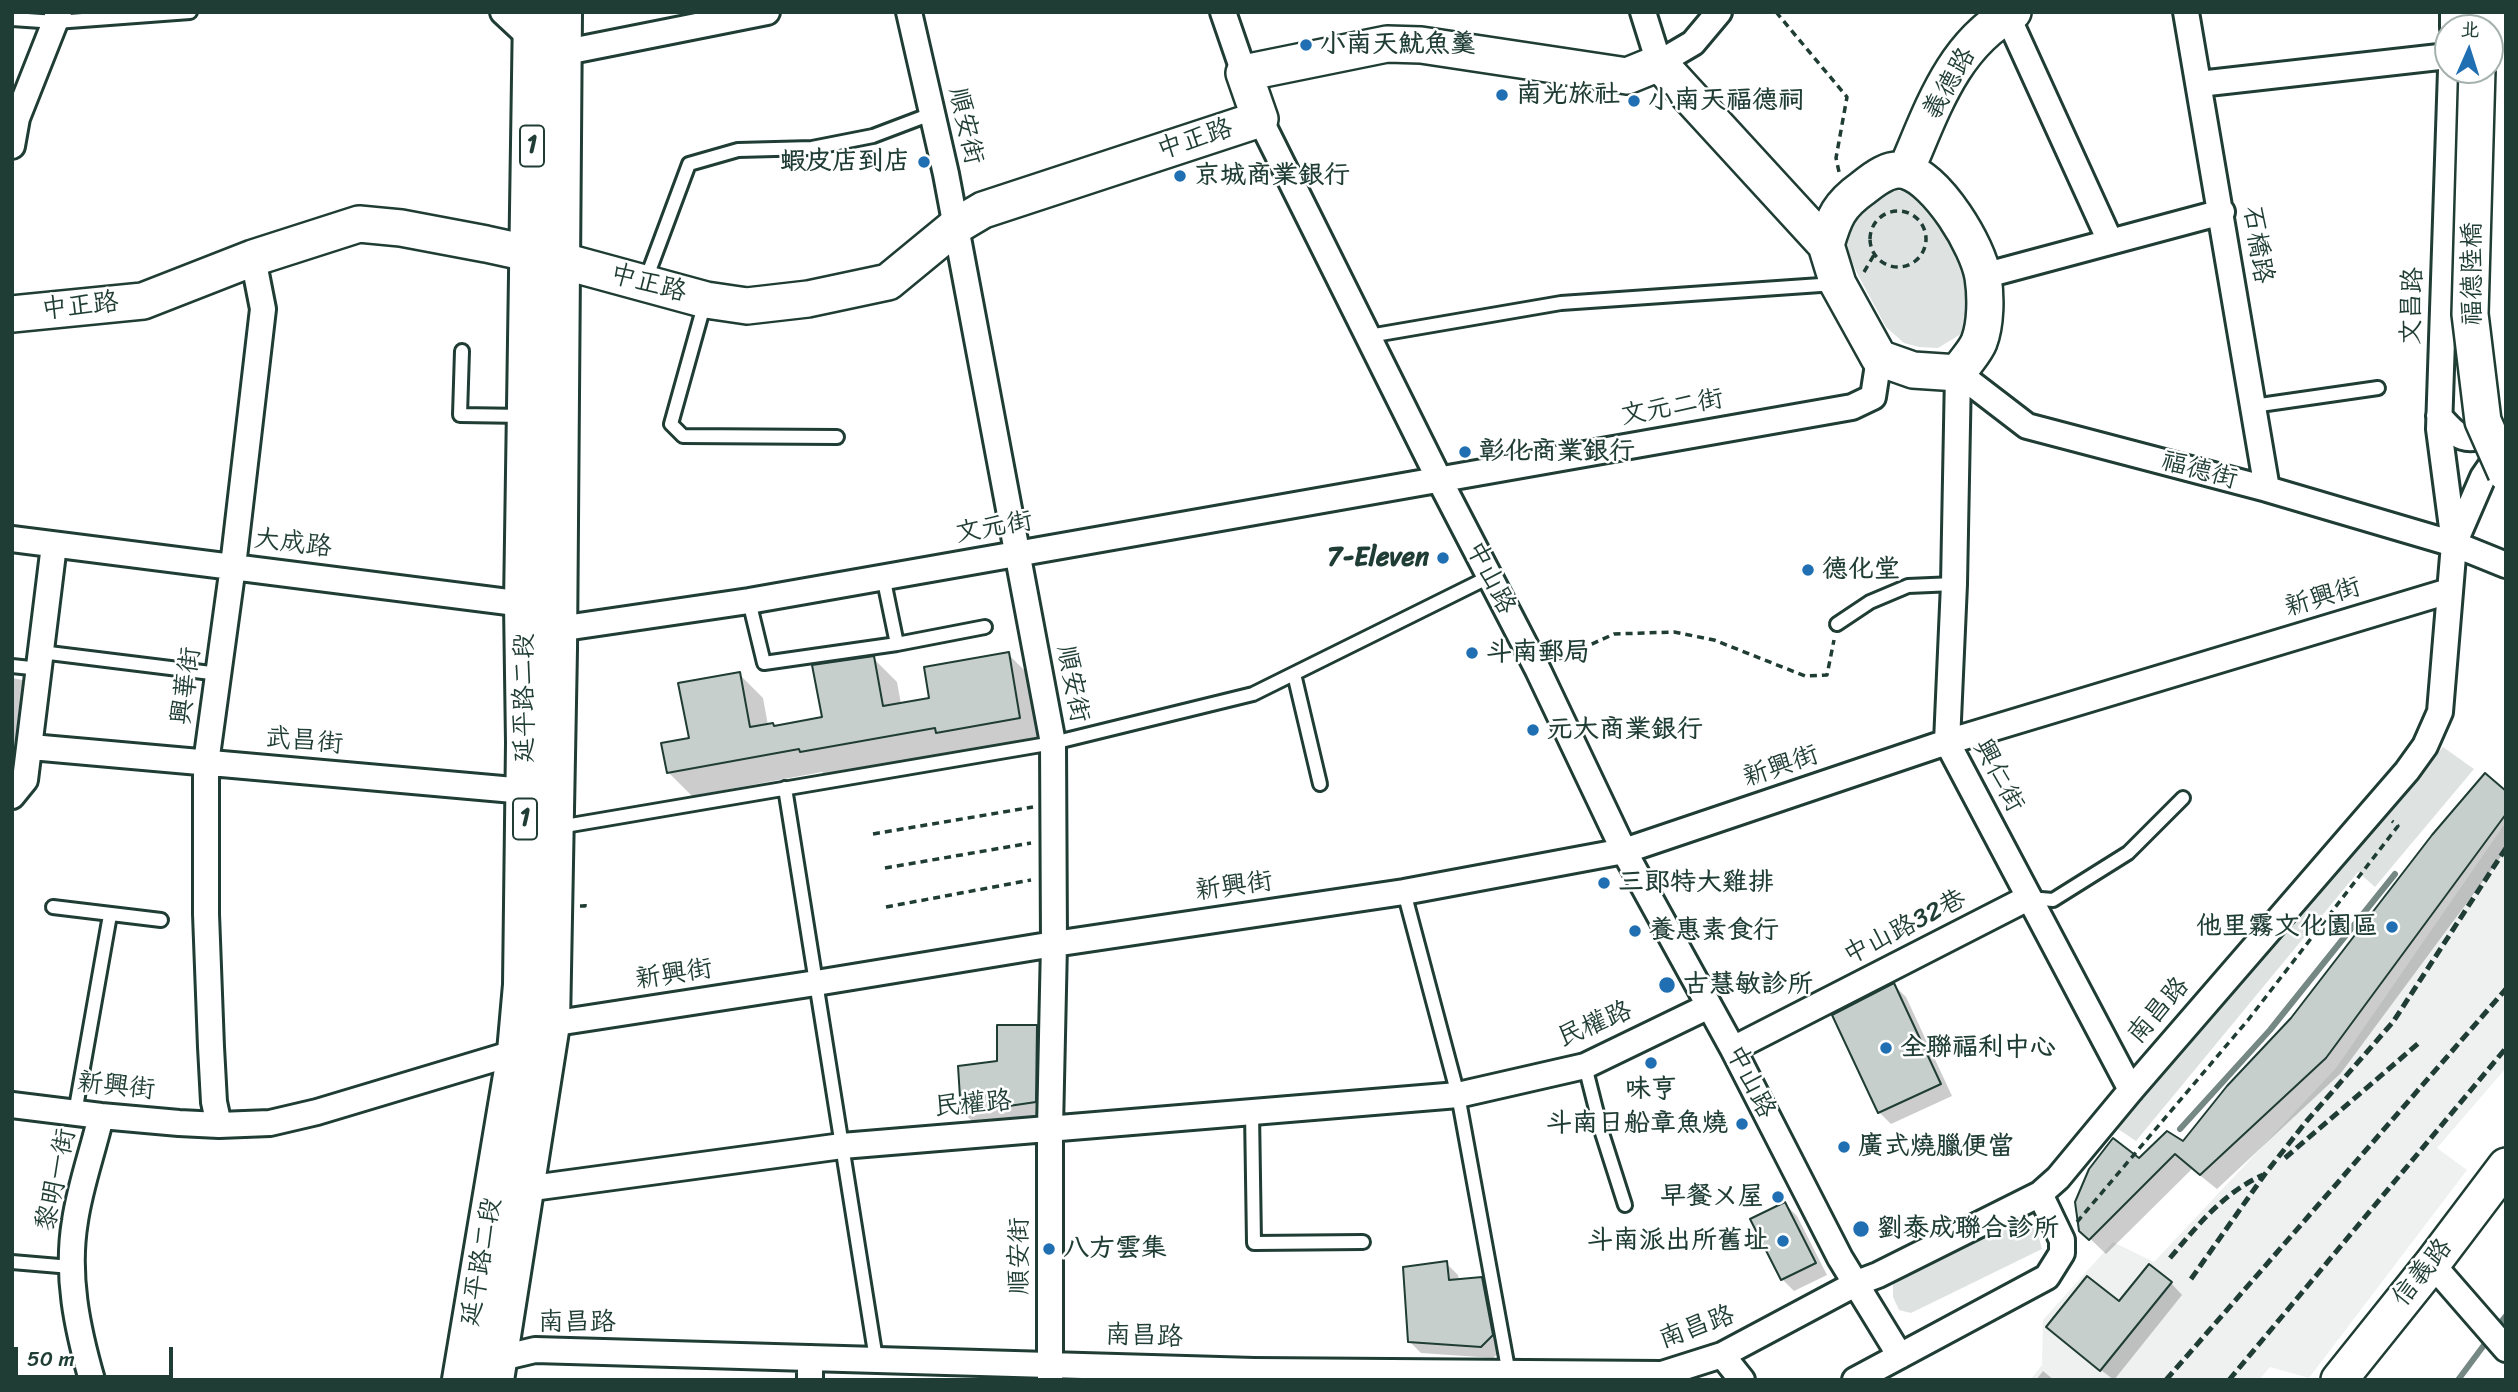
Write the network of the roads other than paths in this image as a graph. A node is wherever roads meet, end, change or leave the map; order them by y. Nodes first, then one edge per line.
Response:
1 (190, 12) edge
2 (503, 12) edge
3 (562, 12) edge
4 (767, 12) edge
5 (909, 12) edge
6 (1223, 12) edge
7 (1643, 12) edge
8 (1719, 12) edge
9 (2186, 12) edge
10 (2505, 12) edge
11 (2010, 14) edge
12 (58, 17) edge
13 (12, 19) edge
14 (542, 35) edge
15 (2434, 59) edge
16 (1659, 63) junction
17 (1244, 73) junction
18 (2199, 84) junction
19 (2451, 84) edge
20 (2477, 84) edge
21 (2504, 104) edge
22 (931, 114) junction
23 (1260, 119) junction
24 (12, 146) edge
25 (1906, 170) junction
26 (2222, 212) junction
27 (956, 226) junction
28 (2110, 241) junction
29 (1826, 245) junction
30 (545, 257) junction
31 (253, 258) junction
32 (1983, 276) junction
33 (644, 284) junction
34 (1838, 284) junction
35 (706, 300) junction
36 (12, 314) edge
37 (1369, 336) junction
38 (462, 351) dead end
39 (1879, 358) junction
40 (1958, 373) junction
41 (2378, 388) dead end
42 (2253, 406) junction
43 (528, 416) junction
44 (2439, 416) junction
45 (2504, 435) edge
46 (837, 438) dead end
47 (2506, 473) edge
48 (1439, 479) junction
49 (2267, 489) junction
50 (12, 539) edge
51 (2455, 544) junction
52 (54, 545) junction
53 (1017, 554) junction
54 (2506, 565) edge
55 (233, 566) junction
56 (883, 576) junction
57 (1489, 577) junction
58 (1954, 584) junction
59 (2449, 591) junction
60 (750, 601) junction
61 (524, 604) junction
62 (1837, 624) road end
63 (985, 627) dead end
64 (558, 629) junction
65 (897, 643) junction
66 (40, 661) junction
67 (12, 666) edge
68 (219, 674) junction
69 (1294, 674) junction
70 (1947, 741) junction
71 (1053, 743) junction
72 (31, 747) junction
73 (206, 763) junction
74 (1320, 784) dead end
75 (785, 788) junction
76 (525, 791) junction
77 (12, 796) edge
78 (2183, 798) dead end
79 (555, 828) junction
80 (1624, 851) junction
81 (1405, 892) junction
82 (2028, 898) junction
83 (53, 907) dead end
84 (110, 915) junction
85 (161, 920) dead end
86 (1054, 944) junction
87 (816, 984) junction
88 (1709, 1006) junction
89 (551, 1024) junction
90 (1733, 1049) junction
91 (517, 1052) junction
92 (1585, 1066) junction
93 (2131, 1090) junction
94 (1458, 1095) junction
95 (12, 1105) edge
96 (1252, 1112) junction
97 (75, 1113) junction
98 (102, 1116) junction
99 (219, 1125) junction
100 (1050, 1128) junction
101 (842, 1146) junction
102 (2506, 1166) edge
103 (511, 1186) junction
104 (2040, 1194) junction
105 (1625, 1206) dead end
106 (1363, 1242) dead end
107 (12, 1262) edge
108 (2432, 1264) junction
109 (71, 1267) junction
110 (1857, 1283) junction
111 (2506, 1349) edge
112 (1722, 1355) junction
113 (1900, 1356) junction
114 (876, 1359) junction
115 (495, 1369) edge
116 (810, 1369) edge
117 (1050, 1372) edge
118 (1171, 1373) edge
119 (1509, 1374) junction
120 (1254, 1375) edge
121 (1659, 1377) edge
122 (92, 1380) edge
123 (464, 1380) edge
124 (1742, 1380) edge
125 (1855, 1380) edge
126 (2339, 1380) edge

1 - 12 lane
2 - 14 street
3 - 14 main road, 延平路二段 / 1
4 - 14 street
5 - 22 street, 順安街
6 - 17 street, 中山路
7 - 16 street
8 - 16 street
9 - 18 street, 石橋路
10 - 21 street
11 - 25 main road, 義德路
11 - 28 street
12 - 13 lane
12 - 24 street
14 - 30 main road, 延平路二段 / 1
15 - 18 street
16 - 17 main road
16 - 29 main road
17 - 23 main road, 中山路
18 - 26 street, 石橋路
19 - 44 street, 文昌路
20 - 47 main road, 福德陸橋, bridge
21 - 45 street
22 - 27 street, 順安街
22 - 33 lane
23 - 27 main road, 中正路
23 - 37 street, 中山路
25 - 29 main road
25 - 32 main road
26 - 28 street
26 - 42 street, 石橋路
27 - 35 main road, 中正路
27 - 53 street, 順安街
28 - 32 street
29 - 34 main road
30 - 31 main road, 中正路
30 - 33 main road, 中正路
30 - 43 main road, 延平路二段 / 1
30 - 64 main road, 延平路二段 / 1
31 - 36 main road, 中正路
31 - 55 street, 興華街
32 - 40 main road
33 - 35 main road, 中正路
34 - 37 lane
34 - 39 main road
35 - 46 lane
37 - 48 street, 中山路
38 - 43 lane
39 - 40 main road
39 - 48 street, 文元二街
40 - 49 street, 福德街
40 - 58 street, 興仁街
41 - 42 lane
42 - 49 street, 石橋路
43 - 61 main road, 延平路二段 / 1
44 - 45 street
44 - 51 street, 文昌路
45 - 51 street
48 - 53 street, 文元街
48 - 57 street, 中山路
49 - 51 street, 福德街
50 - 52 street, 大成路
51 - 54 street, 福德街
51 - 59 street, 南昌路
52 - 55 street, 大成路
52 - 66 street
53 - 56 street, 文元街
53 - 71 street, 順安街
55 - 61 street, 大成路
55 - 68 street, 興華街
56 - 60 street, 文元街
56 - 65 lane
57 - 69 lane
57 - 80 street, 中山路
58 - 62 lane
58 - 70 street, 興仁街
59 - 70 street, 新興街
59 - 93 street, 南昌路
60 - 64 street, 文元街
60 - 65 lane
61 - 64 street, 大成路
61 - 76 main road, 延平路二段 / 1
63 - 65 lane
64 - 79 main road, 延平路二段 / 1
66 - 67 lane
66 - 68 lane
66 - 72 street
68 - 73 street, 興華街
69 - 71 lane
69 - 74 lane
70 - 80 street, 新興街
70 - 82 street, 興仁街
71 - 75 lane
71 - 86 street, 順安街
72 - 73 street, 武昌街
72 - 77 street
73 - 76 street, 武昌街
73 - 99 street, 興華街
75 - 79 lane
75 - 87 lane
76 - 79 street
76 - 91 main road, 延平路二段 / 1
78 - 82 lane
79 - 89 main road, 延平路二段 / 1
80 - 81 street, 新興街
80 - 88 street, 中山路
81 - 86 street, 新興街
81 - 94 lane
82 - 90 street, 中山路32巷
82 - 93 street, 興仁街
83 - 84 lane
84 - 85 lane
84 - 97 lane
86 - 87 street, 新興街
86 - 100 street, 順安街
87 - 89 street, 新興街
87 - 101 lane
88 - 90 street, 中山路
88 - 92 street, 民權路
89 - 91 street, 新興街
89 - 103 main road, 延平路二段 / 1
90 - 110 street, 中山路
91 - 99 street, 新興街
91 - 103 main road, 延平路二段 / 1
92 - 94 street, 民權路
92 - 105 lane
93 - 104 street, 南昌路
94 - 96 street, 民權路
94 - 119 lane
95 - 97 street, 新興街
96 - 100 street, 民權路
96 - 106 lane
97 - 98 street, 新興街
98 - 99 street, 新興街
98 - 109 street, 黎明一街
100 - 101 street, 民權路
100 - 117 street, 順安街
101 - 103 street, 民權路
101 - 114 lane
102 - 108 main road, 信義路
103 - 115 main road, 延平路二段 / 1
103 - 123 main road, 延平路二段 / 1
104 - 110 street, 南昌路
104 - 113 street
107 - 109 lane
108 - 111 street
108 - 126 main road, 信義路
109 - 122 street, 黎明一街
110 - 112 street, 南昌路
110 - 113 street, 中山路
112 - 121 street, 南昌路
112 - 124 street
113 - 125 street
114 - 116 street, 南昌路
114 - 117 street, 南昌路
115 - 116 street, 南昌路
115 - 123 street, 南昌路
117 - 118 street, 南昌路
118 - 120 street, 南昌路
119 - 120 street, 南昌路
119 - 121 street, 南昌路

